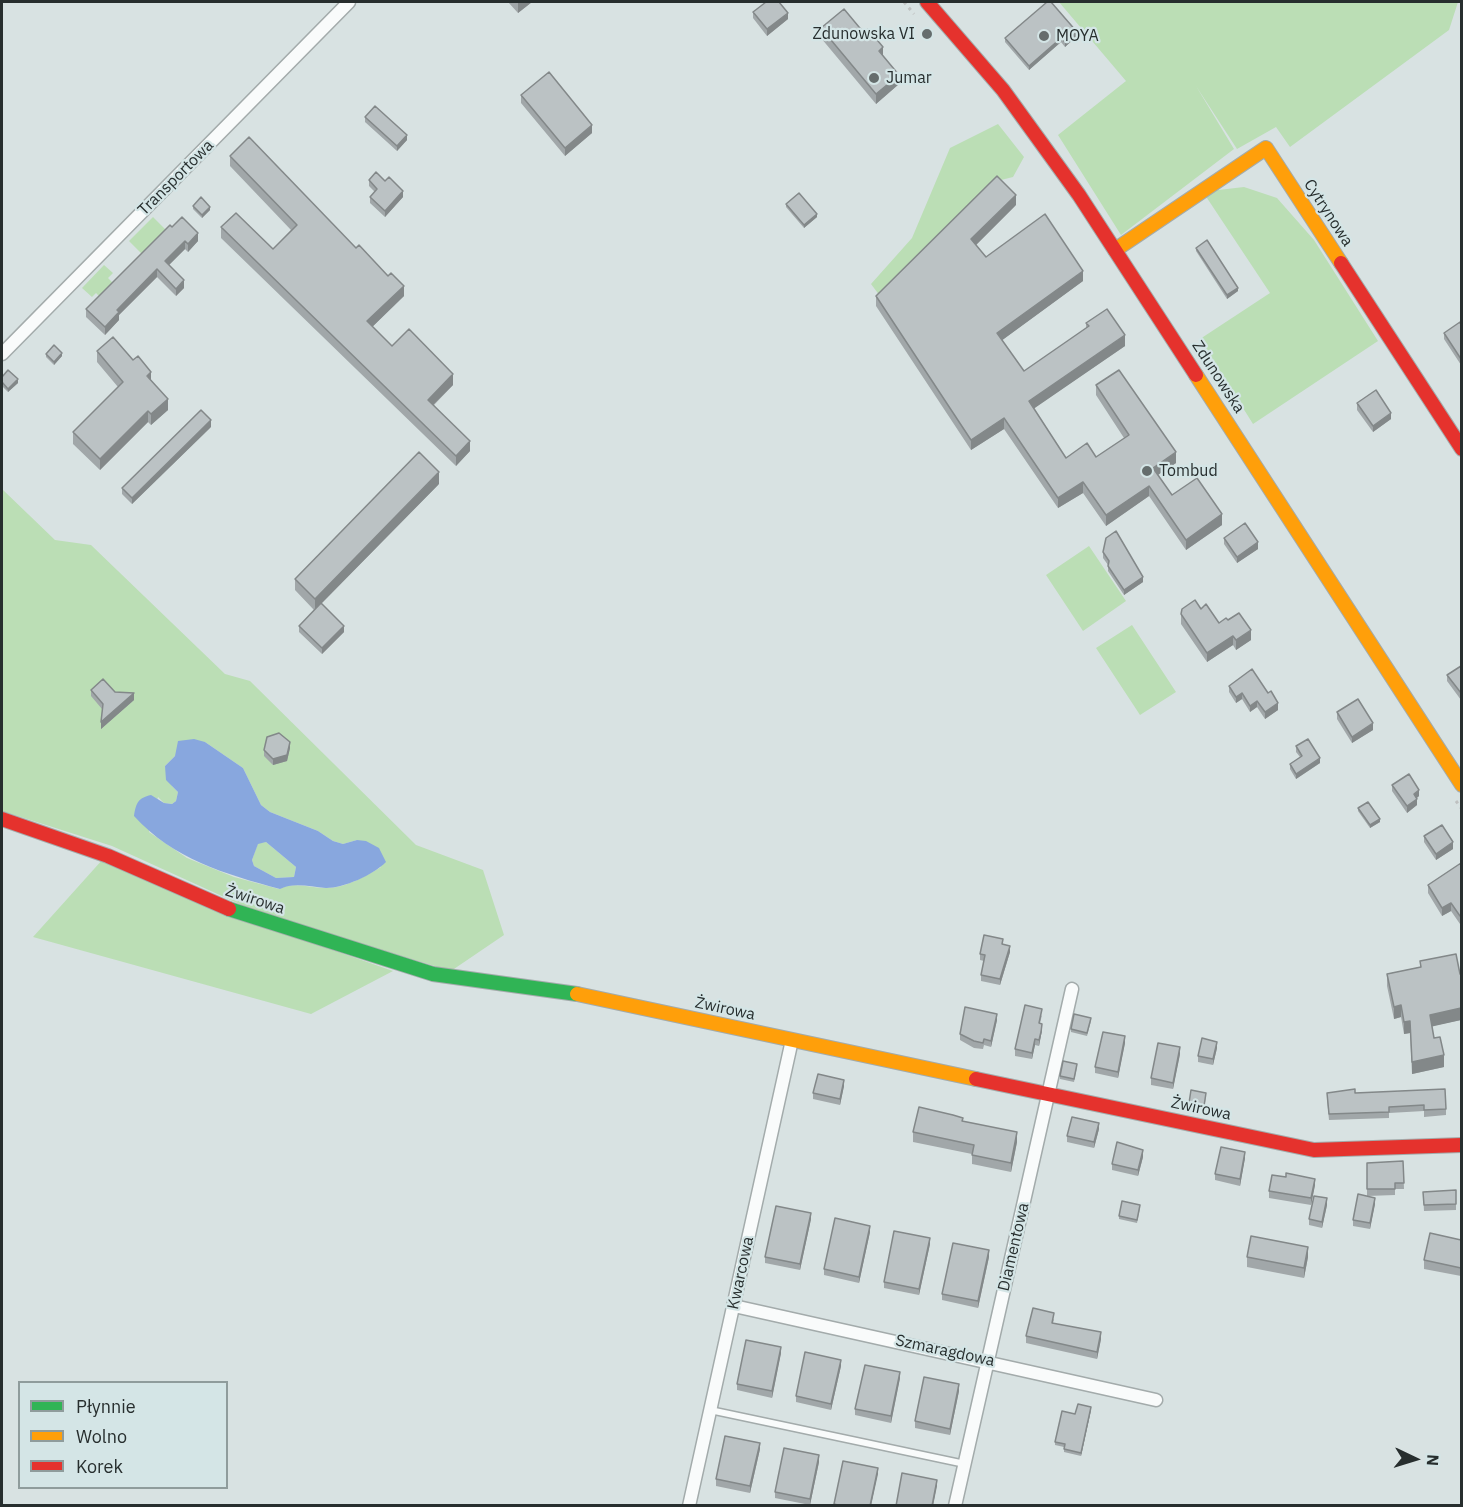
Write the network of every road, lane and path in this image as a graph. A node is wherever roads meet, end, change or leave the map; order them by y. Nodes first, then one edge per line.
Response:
1 (349, 2) edge
2 (927, 2) edge
3 (1115, 250) junction
4 (2, 354) edge
5 (1461, 449) edge
6 (1461, 785) edge
7 (2, 819) edge
8 (1072, 989) dead end
9 (792, 1040) junction
10 (1049, 1093) junction
11 (1461, 1145) edge
12 (734, 1306) junction
13 (988, 1361) junction
14 (1155, 1400) dead end
15 (710, 1410) junction
16 (965, 1464) junction
17 (689, 1506) edge
18 (955, 1506) edge

1 - 4 street, Transportowa
2 - 3 street, Zdunowska
3 - 5 street, Cytrynowa
3 - 6 street, Zdunowska
7 - 9 street, Żwirowa
8 - 10 street, Diamentowa
9 - 10 street, Żwirowa
9 - 12 street, Kwarcowa
10 - 11 street, Żwirowa
10 - 13 street, Diamentowa
12 - 13 street, Szmaragdowa
12 - 15 street, Kwarcowa
13 - 14 street, Szmaragdowa
13 - 16 street, Diamentowa
15 - 16 lane
15 - 17 street, Kwarcowa
16 - 18 street, Diamentowa

